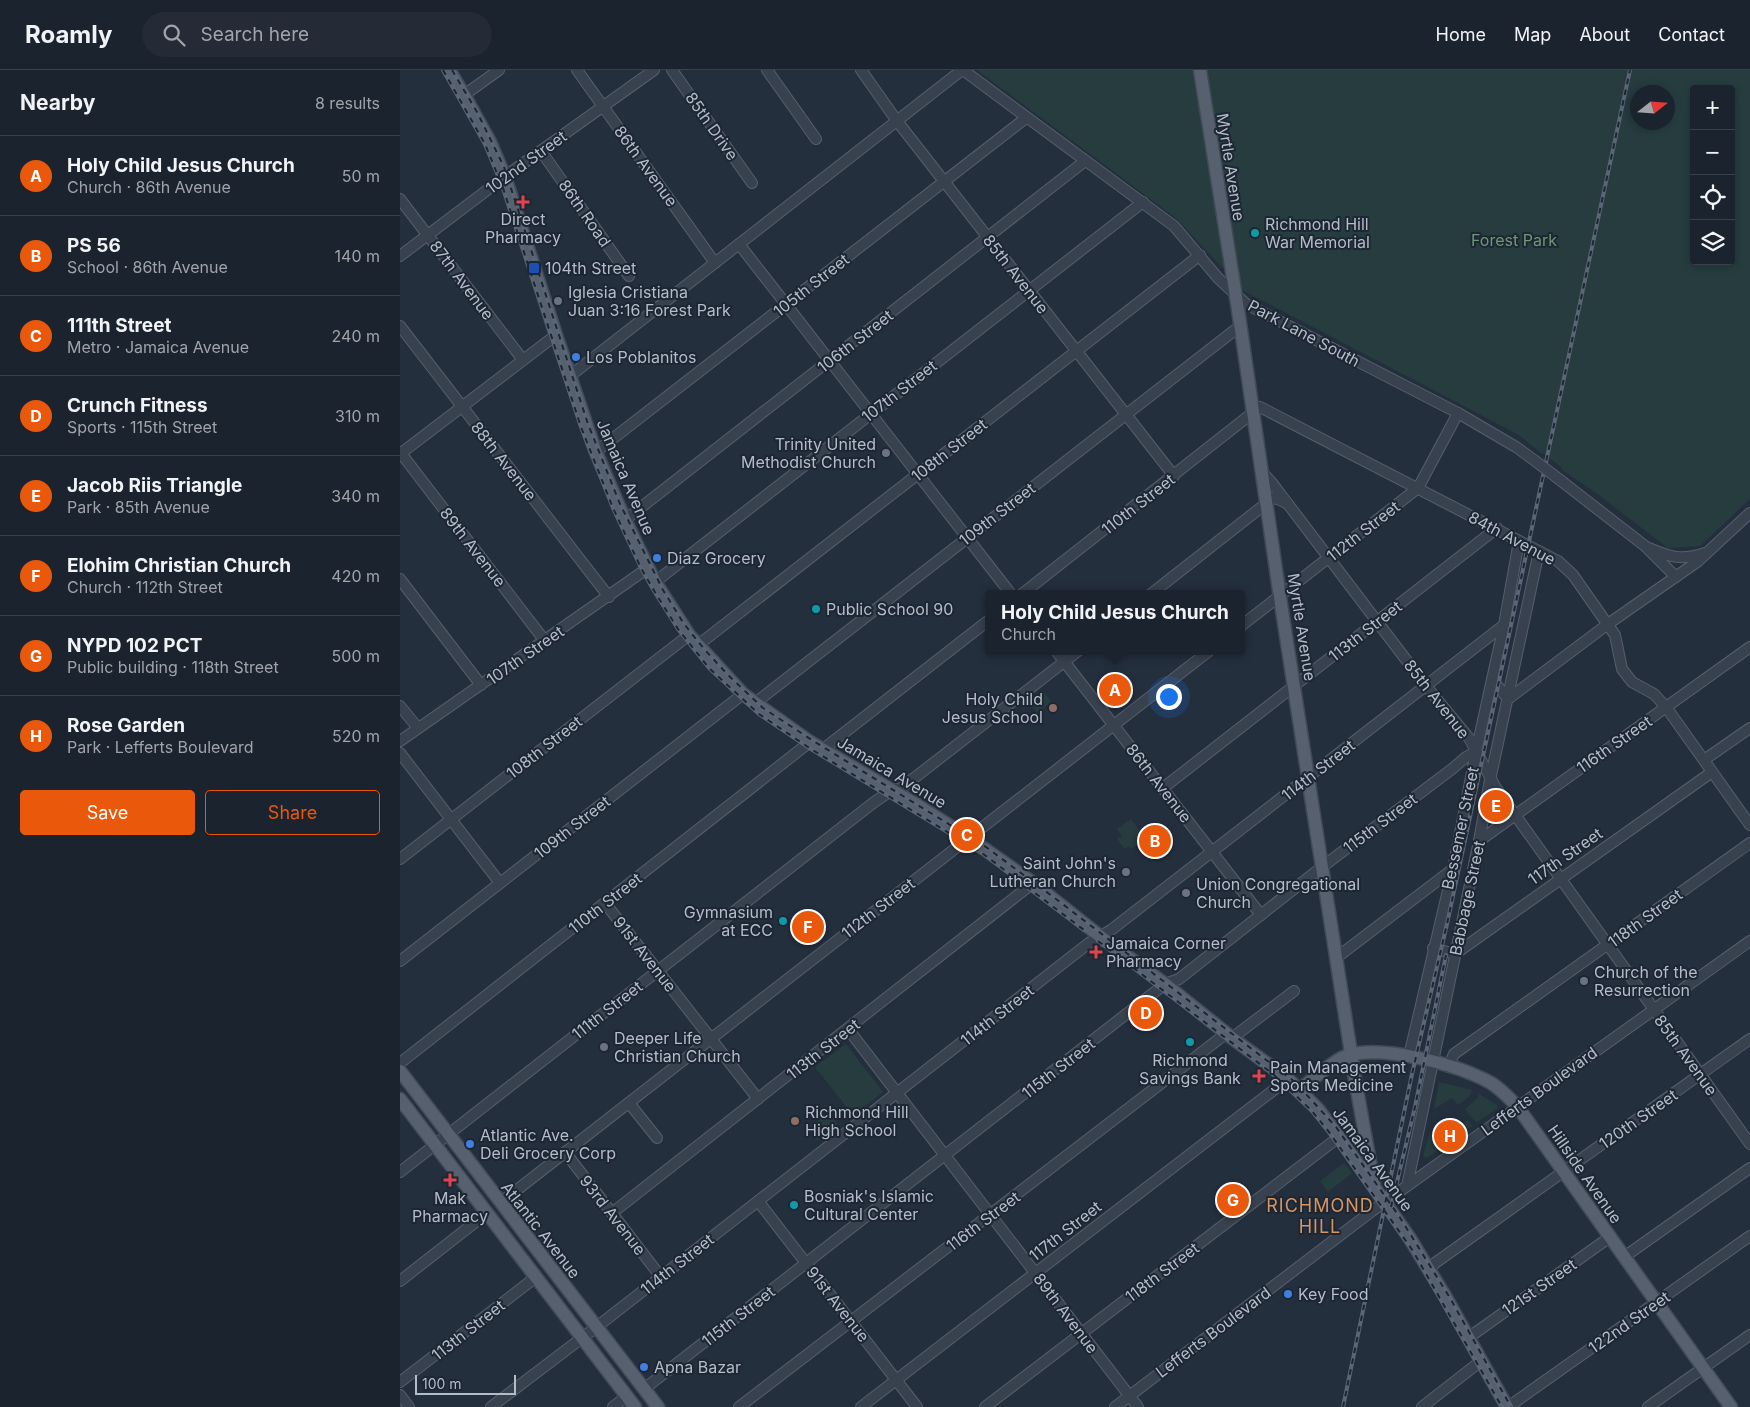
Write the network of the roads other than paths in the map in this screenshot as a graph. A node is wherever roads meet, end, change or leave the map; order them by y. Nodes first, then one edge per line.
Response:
1 (448, 70) edge
2 (499, 70) edge
3 (577, 70) edge
4 (654, 70) edge
5 (672, 70) edge
6 (767, 70) edge
7 (861, 70) edge
8 (963, 70) edge
9 (1200, 70) edge
10 (464, 95) junction
11 (603, 106) junction
12 (1026, 118) junction
13 (897, 121) junction
14 (816, 139) dead end
15 (541, 151) junction
16 (1085, 161) junction
17 (505, 177) junction
18 (945, 181) junction
19 (752, 183) dead end
20 (400, 199) edge
21 (1143, 202) junction
22 (428, 235) junction
23 (988, 238) junction
24 (739, 244) junction
25 (1200, 255) junction
26 (400, 256) edge
27 (715, 262) junction
28 (629, 276) dead end
29 (1029, 290) junction
30 (1235, 294) junction
31 (786, 304) junction
32 (400, 326) edge
33 (1240, 326) junction
34 (556, 335) junction
35 (1076, 351) junction
36 (523, 360) junction
37 (830, 361) junction
38 (570, 376) junction
39 (462, 406) junction
40 (870, 413) junction
41 (1458, 413) junction
42 (1126, 414) junction
43 (1253, 414) junction
44 (595, 450) junction
45 (400, 453) edge
46 (1263, 473) junction
47 (918, 474) junction
48 (1174, 476) junction
49 (1418, 488) junction
50 (1267, 502) junction
51 (1288, 504) junction
52 (1749, 516) edge
53 (624, 518) junction
54 (1496, 528) junction
55 (967, 538) junction
56 (1519, 541) junction
57 (1645, 546) junction
58 (1539, 551) junction
59 (1708, 552) junction
60 (1329, 558) junction
61 (648, 568) junction
62 (1676, 577) junction
63 (400, 579) edge
64 (655, 582) junction
65 (1008, 590) edge
66 (1027, 590) edge
67 (1156, 590) edge
68 (1280, 596) junction
69 (609, 597) junction
70 (1377, 622) junction
71 (985, 623) edge
72 (1245, 623) edge
73 (1608, 624) junction
74 (1504, 625) junction
75 (689, 634) junction
76 (545, 641) junction
77 (698, 645) junction
78 (1750, 647) edge
79 (1059, 655) edge
80 (1073, 655) edge
81 (1204, 655) edge
82 (1065, 662) junction
83 (1492, 679) junction
84 (482, 685) junction
85 (1426, 686) junction
86 (1294, 687) junction
87 (743, 694) junction
88 (1508, 699) junction
89 (755, 703) junction
90 (400, 706) edge
91 (1666, 707) junction
92 (1114, 726) junction
93 (418, 728) junction
94 (1750, 728) edge
95 (400, 741) edge
96 (810, 742) junction
97 (822, 750) junction
98 (1476, 752) junction
99 (400, 754) edge
100 (1704, 760) junction
101 (1712, 772) junction
102 (1309, 777) junction
103 (1490, 780) junction
104 (1163, 788) junction
105 (892, 790) junction
106 (1515, 814) junction
107 (451, 819) junction
108 (1750, 825) edge
109 (969, 838) junction
110 (1479, 841) junction
111 (1750, 843) edge
112 (1212, 852) junction
113 (400, 859) edge
114 (1322, 867) junction
115 (1453, 869) junction
116 (1561, 879) junction
117 (500, 883) junction
118 (1033, 883) junction
119 (605, 903) junction
120 (1261, 915) junction
121 (1101, 937) junction
122 (1750, 941) edge
123 (1608, 944) junction
124 (1433, 948) junction
125 (1455, 954) junction
126 (1336, 958) junction
127 (400, 961) edge
128 (658, 971) junction
129 (1166, 984) junction
130 (1294, 992) dead end
131 (1654, 1009) junction
132 (848, 1029) junction
133 (1230, 1036) junction
134 (711, 1038) junction
135 (1750, 1039) edge
136 (1351, 1054) junction
137 (1409, 1056) junction
138 (1434, 1062) junction
139 (400, 1063) edge
140 (1448, 1067) junction
141 (400, 1071) edge
142 (1700, 1075) junction
143 (1288, 1079) junction
144 (1299, 1090) junction
145 (898, 1092) junction
146 (400, 1099) edge
147 (758, 1099) junction
148 (629, 1103) junction
149 (1517, 1106) junction
150 (448, 1134) junction
151 (1339, 1137) junction
152 (657, 1138) dead end
153 (435, 1144) junction
154 (1367, 1144) junction
155 (1750, 1144) edge
156 (565, 1152) junction
157 (945, 1155) junction
158 (1352, 1156) junction
159 (1750, 1168) edge
160 (400, 1172) edge
161 (1564, 1172) junction
162 (1407, 1186) junction
163 (1375, 1188) junction
164 (758, 1201) junction
165 (1384, 1202) junction
166 (500, 1203) junction
167 (487, 1213) junction
168 (612, 1213) junction
169 (991, 1215) junction
170 (1750, 1236) edge
171 (1610, 1237) junction
172 (1624, 1257) junction
173 (806, 1263) junction
174 (1429, 1270) junction
175 (1036, 1274) junction
176 (536, 1277) junction
177 (661, 1277) junction
178 (400, 1281) edge
179 (1656, 1303) junction
180 (851, 1322) junction
181 (596, 1327) junction
182 (1081, 1333) junction
183 (1750, 1335) edge
184 (1467, 1336) junction
185 (582, 1337) junction
186 (1481, 1361) junction
187 (1704, 1368) junction
188 (896, 1380) junction
189 (400, 1382) edge
190 (644, 1389) junction
191 (400, 1395) edge
192 (627, 1396) junction
193 (1129, 1396) junction
194 (409, 1407) edge
195 (491, 1407) edge
196 (613, 1407) edge
197 (635, 1407) edge
198 (658, 1407) edge
199 (739, 1407) edge
200 (861, 1407) edge
201 (917, 1407) edge
202 (985, 1407) edge
203 (1115, 1407) edge
204 (1138, 1407) edge
205 (1422, 1407) edge
206 (1507, 1407) edge
207 (1648, 1407) edge
208 (1731, 1407) edge

1 - 10 main road, Jamaica Avenue
2 - 10 street
3 - 11 street, 86th Avenue
4 - 11 street, 102nd Street
5 - 19 street, 85th Drive
6 - 14 street
7 - 13 street, 85th Avenue
8 - 12 street, Park Lane South
8 - 13 street
9 - 30 main road, Myrtle Avenue
10 - 17 main road, Jamaica Avenue
11 - 15 street, 102nd Street
11 - 27 street, 86th Avenue
12 - 16 street, Park Lane South
12 - 18 street, 105th Street
13 - 18 street, 85th Avenue
13 - 24 street
15 - 17 street, 102nd Street
15 - 28 street, 86th Road
16 - 21 street, Park Lane South
16 - 23 street, 106th Street
17 - 22 street, 102nd Street
17 - 34 main road, Jamaica Avenue
18 - 23 street, 85th Avenue
18 - 31 street, 105th Street
20 - 22 street, 87th Avenue
21 - 25 street, Park Lane South
21 - 29 street, 107th Street
22 - 26 street, 102nd Street
22 - 36 street, 87th Avenue
23 - 29 street, 85th Avenue
23 - 37 street, 106th Street
24 - 27 street
24 - 31 street
25 - 30 street, Park Lane South
25 - 35 street, 108th Street
27 - 38 street
29 - 35 street, 85th Avenue
29 - 40 street, 107th Street
30 - 33 main road, Myrtle Avenue
30 - 41 street, Park Lane South
31 - 37 street
31 - 44 street, 105th Street
32 - 39 street, 88th Avenue
33 - 42 street, 109th Street
33 - 43 main road, Myrtle Avenue
34 - 36 street
34 - 38 main road, Jamaica Avenue
35 - 42 street, 85th Avenue
35 - 47 street, 108th Street
36 - 39 street
37 - 40 street
37 - 53 street, 106th Street
38 - 44 main road, Jamaica Avenue
39 - 45 street
39 - 69 street, 88th Avenue
40 - 47 street
40 - 64 street, 107th Street
41 - 49 street, 112th Street
41 - 57 street, Park Lane South, bridge
42 - 48 street, 85th Avenue
42 - 55 street, 109th Street
43 - 46 main road, Myrtle Avenue
43 - 48 street, 110th Street
43 - 49 street, 84th Avenue
44 - 53 main road, Jamaica Avenue
45 - 76 street, 89th Avenue
46 - 50 main road, Myrtle Avenue
46 - 51 street, 85th Avenue
47 - 55 street
47 - 77 street, 108th Street
48 - 66 street, 110th Street
49 - 54 street, 84th Avenue
49 - 60 street, 112th Street
50 - 51 street
50 - 67 street
50 - 68 main road, Myrtle Avenue
51 - 60 street, 85th Avenue
52 - 59 street
53 - 61 main road, Jamaica Avenue
54 - 56 street, 84th Avenue
54 - 70 street, 113th Street
55 - 65 street
55 - 89 street, 109th Street
56 - 58 street, 84th Avenue
56 - 74 street, Bessemer Street
57 - 59 street, Park Lane South
57 - 62 street, Park Lane South
58 - 73 street, 84th Avenue
58 - 88 street, Babbage Street
59 - 62 street
60 - 68 street, 112th Street
60 - 70 street, 85th Avenue
61 - 64 main road, Jamaica Avenue
61 - 69 street, 107th Street
62 - 73 street
63 - 84 street
64 - 75 main road, Jamaica Avenue
68 - 72 street, 112th Street
68 - 86 main road, Myrtle Avenue
69 - 76 street, 107th Street
70 - 85 street, 85th Avenue
70 - 86 street, 113th Street
71 - 97 street
73 - 88 street
73 - 91 street, 84th Avenue
74 - 83 street, Bessemer Street
74 - 85 street, 114th Street
75 - 77 main road, Jamaica Avenue
75 - 107 street, 108th Street
76 - 84 street, 107th Street
77 - 87 main road, Jamaica Avenue
78 - 91 street, 116th Street
79 - 82 street, 86th Avenue
80 - 82 street, 111th Street
81 - 92 street, 112th Street
82 - 92 street, 86th Avenue
82 - 105 street, 111th Street
83 - 88 street
83 - 98 street, Bessemer Street
84 - 93 street, 107th Street
85 - 98 street, 85th Avenue
85 - 102 street, 114th Street
86 - 102 main road, Myrtle Avenue
86 - 104 street, 113th Street
87 - 89 main road, Jamaica Avenue
87 - 117 street, 109th Street
88 - 103 street, Babbage Street
89 - 96 main road, Jamaica Avenue
90 - 93 street
91 - 100 street, 84th Avenue
91 - 106 street, 116th Street
92 - 104 street, 86th Avenue
92 - 109 street, 112th Street
93 - 95 street, 107th Street
94 - 100 street
96 - 97 main road, Jamaica Avenue
96 - 119 street, 110th Street
97 - 105 main road, Jamaica Avenue
98 - 103 street, 85th Avenue
98 - 114 street, 115th Street
98 - 115 street, Bessemer Street
99 - 107 street
100 - 101 street, 84th Avenue
101 - 108 street, 84th Avenue
101 - 116 street, 117th Street
102 - 112 street, 114th Street
102 - 114 main road, Myrtle Avenue
103 - 106 street, 85th Avenue
103 - 110 street, Babbage Street
104 - 112 street, 86th Avenue
105 - 109 main road, Jamaica Avenue
105 - 128 street, 111th Street
106 - 110 street, 116th Street
106 - 116 street, 85th Avenue
107 - 113 street, 108th Street
107 - 117 street
109 - 118 main road, Jamaica Avenue
109 - 134 street, 112th Street
110 - 125 street, Babbage Street
111 - 123 street, 118th Street
112 - 120 street, 86th Avenue
112 - 121 street, 114th Street
114 - 120 street, 115th Street
114 - 126 main road, Myrtle Avenue
115 - 124 street, Bessemer Street
115 - 126 street
116 - 123 street, 85th Avenue
116 - 125 street, 117th Street
117 - 127 street, 109th Street
118 - 121 main road, Jamaica Avenue
118 - 132 street, 113th Street
119 - 128 street, 91st Avenue
119 - 139 street, 110th Street
120 - 129 street, 115th Street
121 - 129 main road, Jamaica Avenue
121 - 145 street, 114th Street
122 - 131 street, Lefferts Boulevard
123 - 131 street, 85th Avenue
123 - 140 street, 118th Street
124 - 125 street
124 - 137 street, Bessemer Street
125 - 138 street, Babbage Street
126 - 136 main road, Myrtle Avenue
128 - 134 street, 91st Avenue
128 - 150 street, 111th Street
129 - 133 main road, Jamaica Avenue
129 - 157 street, 115th Street
130 - 133 street, 116th Street
131 - 142 street, 85th Avenue
131 - 149 street, Lefferts Boulevard
132 - 145 street, 89th Avenue
132 - 147 street, 113th Street
133 - 143 main road, Jamaica Avenue
133 - 169 street, 116th Street
134 - 147 street, 91st Avenue
134 - 148 street, 112th Street
135 - 142 street, 120th Street
136 - 137 main road, Hillside Avenue
136 - 144 main road
136 - 154 main road, Myrtle Avenue
137 - 138 main road, Hillside Avenue
138 - 140 main road, Hillside Avenue
138 - 162 street, Babbage Street
140 - 149 main road, Hillside Avenue
141 - 150 main road, Atlantic Avenue
142 - 155 street, 85th Avenue
142 - 161 street, 120th Street
143 - 144 main road, Jamaica Avenue
143 - 175 street, 117th Street
144 - 151 main road, Jamaica Avenue
145 - 157 street, 89th Avenue
145 - 164 street, 114th Street
146 - 153 main road, Atlantic Avenue
147 - 168 street, 113th Street
148 - 152 street
148 - 156 street, 112th Street
149 - 161 main road, Hillside Avenue
149 - 162 street, Lefferts Boulevard
150 - 153 street, 111th Street
150 - 166 main road, Atlantic Avenue
151 - 158 main road, Jamaica Avenue
151 - 182 street, 118th Street
153 - 160 street, 111th Street
153 - 167 main road, Atlantic Avenue
154 - 158 main road
154 - 163 main road, Myrtle Avenue
156 - 166 street, 112th Street
156 - 168 street, 93rd Avenue
157 - 169 street, 89th Avenue
157 - 173 street, 115th Street
158 - 163 main road, Jamaica Avenue
159 - 172 street
161 - 171 main road, Hillside Avenue
161 - 174 street, 120th Street
162 - 165 street, Lefferts Boulevard
163 - 165 main road, Jamaica Avenue
164 - 173 street, 91st Avenue
164 - 177 street, 114th Street
165 - 174 main road, Jamaica Avenue
165 - 193 street, Lefferts Boulevard
166 - 181 main road, Atlantic Avenue
167 - 176 main road, Atlantic Avenue
167 - 178 street
168 - 177 street, 93rd Avenue
169 - 175 street, 89th Avenue
169 - 180 street, 116th Street
170 - 179 street, 122nd Street
171 - 172 main road, Hillside Avenue
171 - 184 street, 121st Street
172 - 179 main road, Hillside Avenue
173 - 180 street, 91st Avenue
173 - 190 street, 115th Street
174 - 184 main road, Jamaica Avenue
175 - 182 street, 89th Avenue
175 - 188 street, 117th Street
176 - 185 main road, Atlantic Avenue
176 - 189 street, 113th Street
177 - 181 street, 114th Street
179 - 187 main road, Hillside Avenue
179 - 206 street, 122nd Street
180 - 188 street, 91st Avenue
180 - 199 street, 116th Street
181 - 185 street, 114th Street
181 - 190 main road, Atlantic Avenue
182 - 193 street, 89th Avenue
182 - 202 street, 118th Street
183 - 187 street
184 - 186 main road, Jamaica Avenue
185 - 192 main road, Atlantic Avenue
185 - 195 street, 114th Street
186 - 205 street
186 - 206 main road, Jamaica Avenue
187 - 207 street
187 - 208 main road, Hillside Avenue
188 - 200 street, 117th Street
188 - 201 street, 91st Avenue
190 - 198 main road, Atlantic Avenue
191 - 194 street
192 - 196 street
192 - 197 main road, Atlantic Avenue
193 - 203 street, Lefferts Boulevard
193 - 204 street, 89th Avenue

